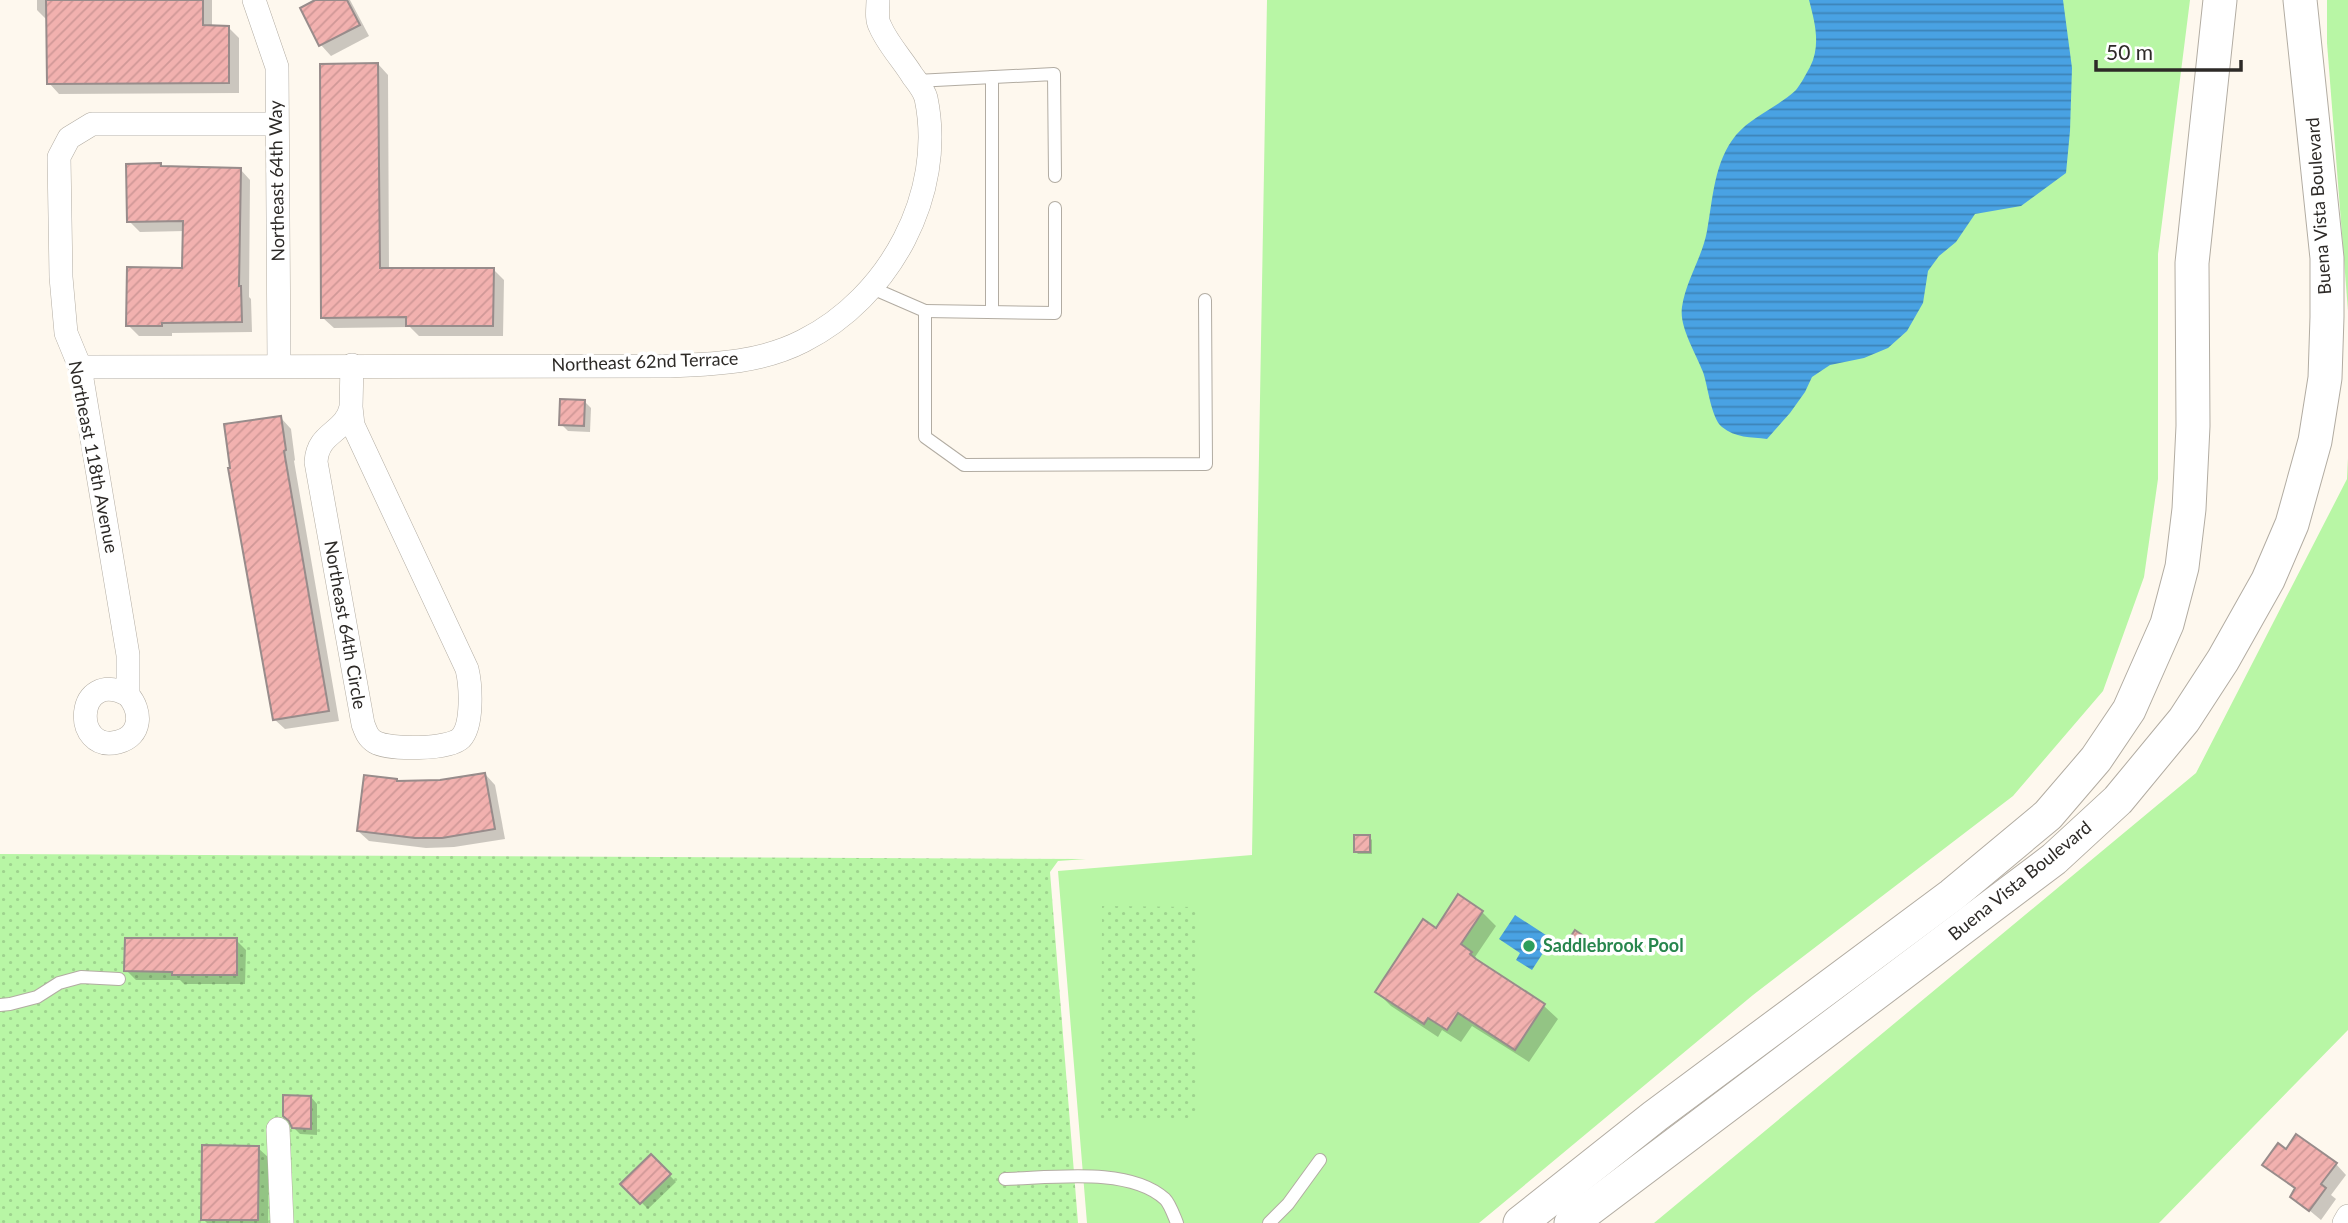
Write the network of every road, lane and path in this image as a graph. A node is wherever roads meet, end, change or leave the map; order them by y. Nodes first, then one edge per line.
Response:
1 (254, 0) edge
2 (878, 0) edge
3 (2220, 0) edge
4 (2300, 0) edge
5 (992, 77) junction
6 (916, 80) junction
7 (276, 124) junction
8 (1055, 176) dead end
9 (1055, 208) dead end
10 (872, 288) junction
11 (1205, 300) dead end
12 (925, 311) junction
13 (992, 312) junction
14 (352, 365) junction
15 (279, 366) junction
16 (79, 367) junction
17 (351, 407) junction
18 (128, 695) dead end
19 (119, 979) dead end
20 (0, 1005) edge
21 (278, 1129) dead end
22 (1320, 1160) dead end
23 (1005, 1179) dead end
24 (2348, 1216) edge
25 (282, 1223) edge
26 (1177, 1223) edge
27 (1269, 1223) edge
28 (1520, 1223) edge
29 (1571, 1223) edge
30 (2344, 1223) edge

1 - 7 street, Northeast 64th Way
2 - 6 street, Northeast 62nd Terrace
3 - 28 main road, Buena Vista Boulevard
4 - 29 main road, Buena Vista Boulevard
5 - 6 lane
5 - 8 lane
5 - 13 lane
6 - 10 street, Northeast 62nd Terrace
7 - 15 street, Northeast 64th Way
7 - 16 street, Northeast 118th Avenue
9 - 13 lane
10 - 12 lane
10 - 14 street, Northeast 62nd Terrace
11 - 12 lane
12 - 13 lane
14 - 15 street, Northeast 62nd Terrace
14 - 17 street, Northeast 64th Circle
15 - 16 street, Northeast 62nd Terrace
16 - 18 street, Northeast 118th Avenue
17 - 17 street, Northeast 64th Circle
19 - 20 lane
21 - 25 street
22 - 27 lane
23 - 26 lane
24 - 30 street

